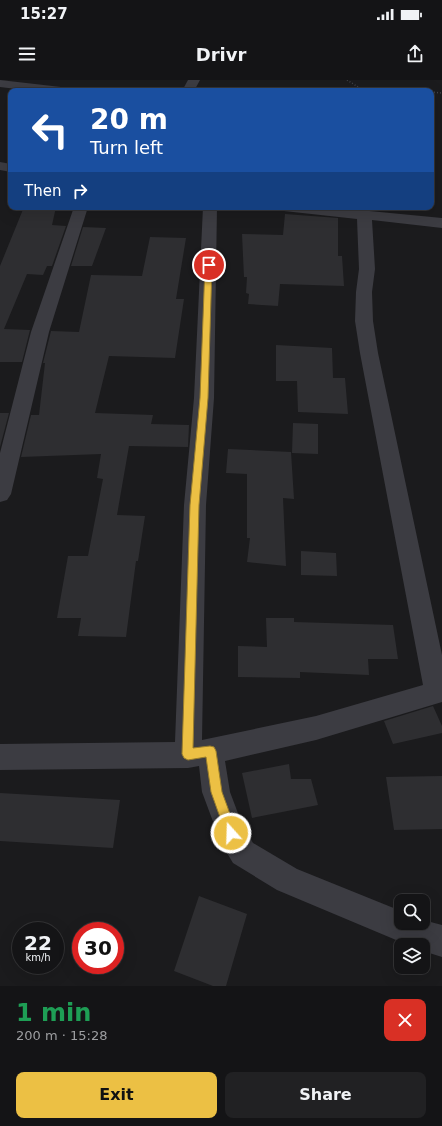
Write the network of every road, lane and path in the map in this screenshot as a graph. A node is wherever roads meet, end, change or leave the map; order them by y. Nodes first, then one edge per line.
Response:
1 (347, 80) edge
2 (0, 83) edge
3 (38, 88) edge
4 (359, 88) edge
5 (80, 210) edge
6 (210, 210) edge
7 (314, 210) edge
8 (364, 215) junction
9 (442, 223) edge
10 (0, 494) edge
11 (439, 692) edge
12 (199, 753) junction
13 (0, 757) edge
14 (442, 941) edge

1 - 4 path
2 - 3 street
5 - 10 street
6 - 12 street
7 - 8 street
8 - 9 street
8 - 11 street
11 - 12 street
12 - 13 street
12 - 14 street

